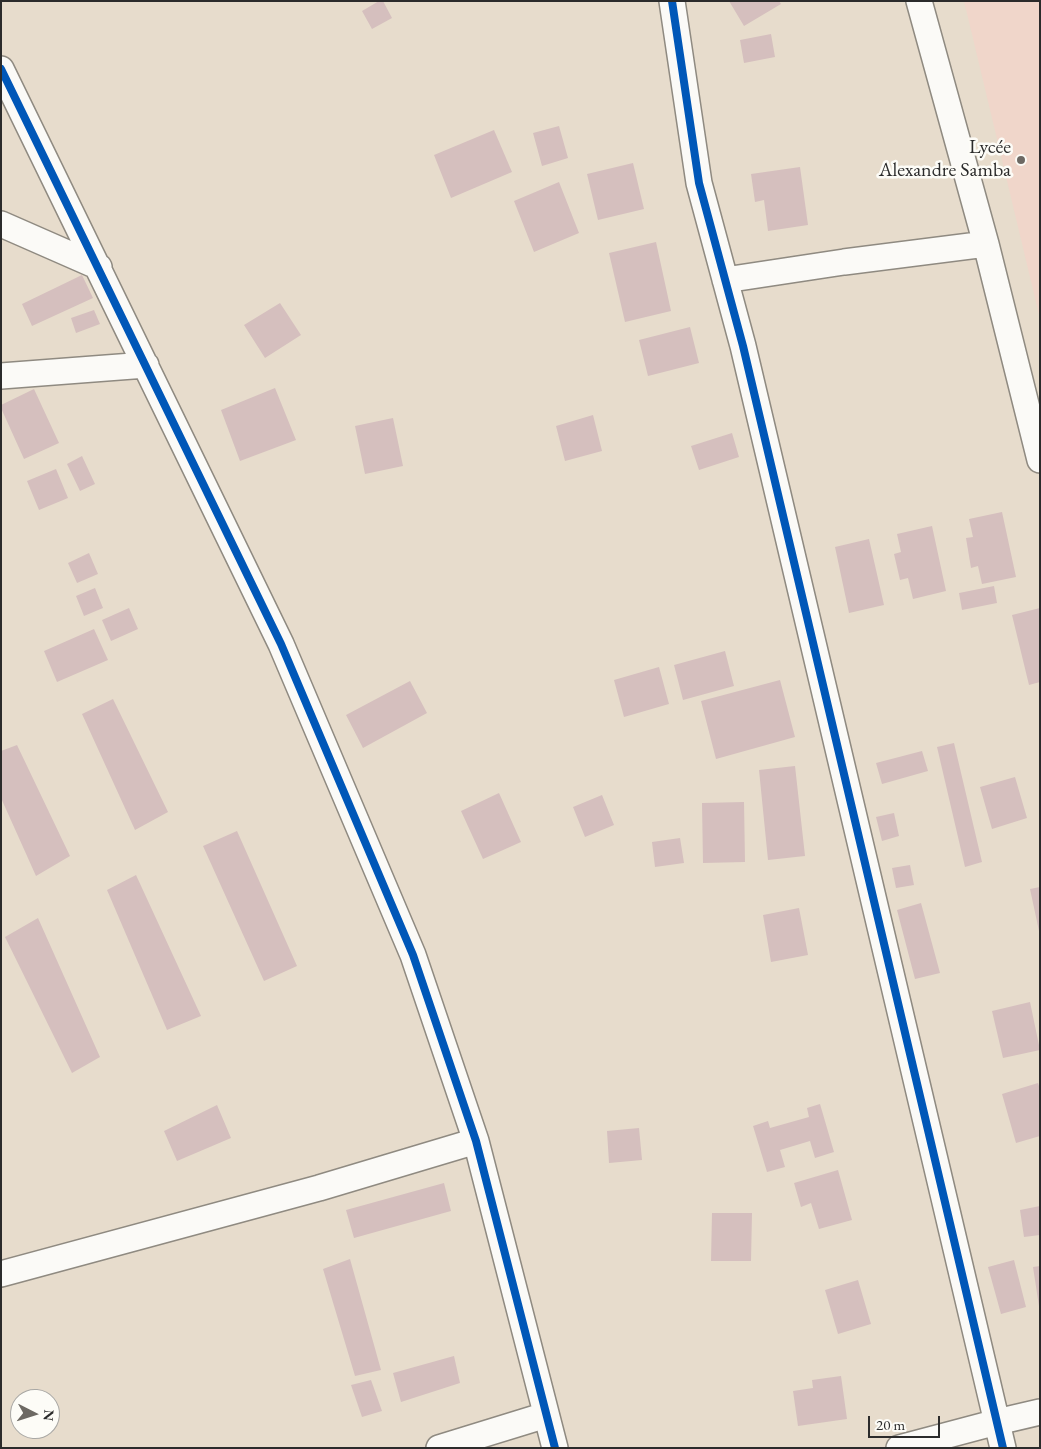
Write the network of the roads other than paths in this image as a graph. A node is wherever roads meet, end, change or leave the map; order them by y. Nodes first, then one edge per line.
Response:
1 (672, 1) edge
2 (919, 1) edge
3 (1, 68) edge
4 (1, 224) edge
5 (986, 244) junction
6 (98, 267) junction
7 (725, 280) junction
8 (146, 365) junction
9 (1, 376) edge
10 (1040, 460) edge
11 (476, 1141) junction
12 (1, 1274) edge
13 (1040, 1412) edge
14 (546, 1415) junction
15 (997, 1422) junction
16 (439, 1448) edge
17 (555, 1448) edge
18 (899, 1448) edge
19 (1003, 1448) edge

1 - 7 street
2 - 5 street
3 - 6 street
4 - 6 street
5 - 7 street
5 - 10 street
6 - 8 street
7 - 15 street
8 - 9 street
8 - 11 street
11 - 12 street
11 - 14 street
13 - 15 street
14 - 16 street
14 - 17 street
15 - 18 street
15 - 19 street

